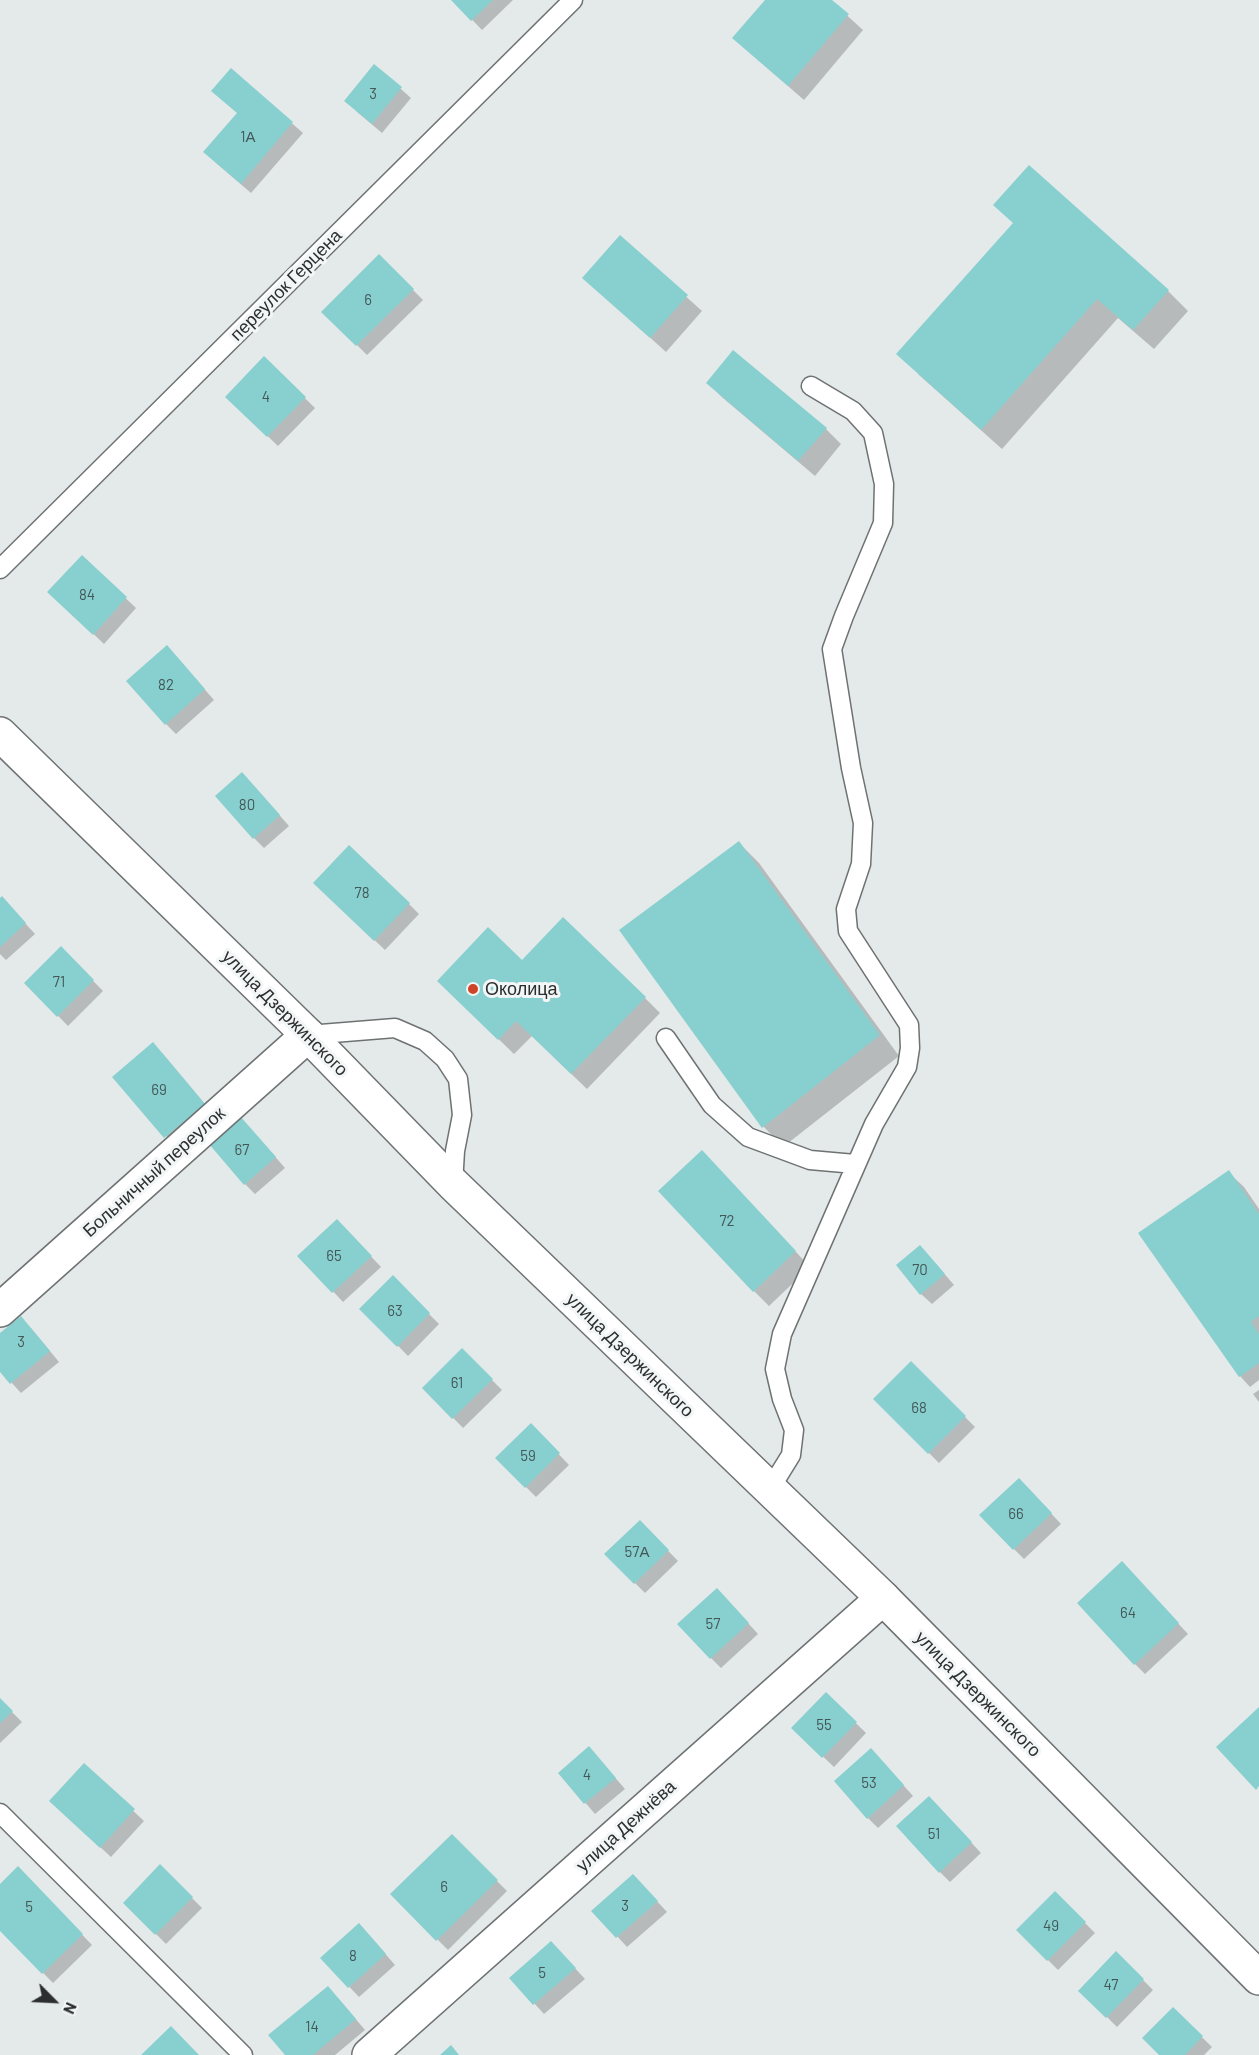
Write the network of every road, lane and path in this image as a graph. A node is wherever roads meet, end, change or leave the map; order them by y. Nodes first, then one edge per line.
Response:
1 (573, 0) edge
2 (811, 386) dead end
3 (0, 569) edge
4 (0, 734) edge
5 (308, 1035) junction
6 (666, 1038) dead end
7 (855, 1164) junction
8 (453, 1184) junction
9 (0, 1310) edge
10 (770, 1489) junction
11 (883, 1598) junction
12 (0, 1813) edge
13 (1259, 1978) edge
14 (243, 2055) edge
15 (369, 2055) edge

1 - 3 lane, переулок Герцена
2 - 7 lane
4 - 5 main road, улица Дзержинского
5 - 8 main road, улица Дзержинского
5 - 8 lane
5 - 9 main road, Больничный переулок
6 - 7 lane
7 - 10 lane
8 - 10 main road, улица Дзержинского
10 - 11 main road, улица Дзержинского
11 - 13 main road, улица Дзержинского
11 - 15 main road, улица Дежнёва
12 - 14 lane

